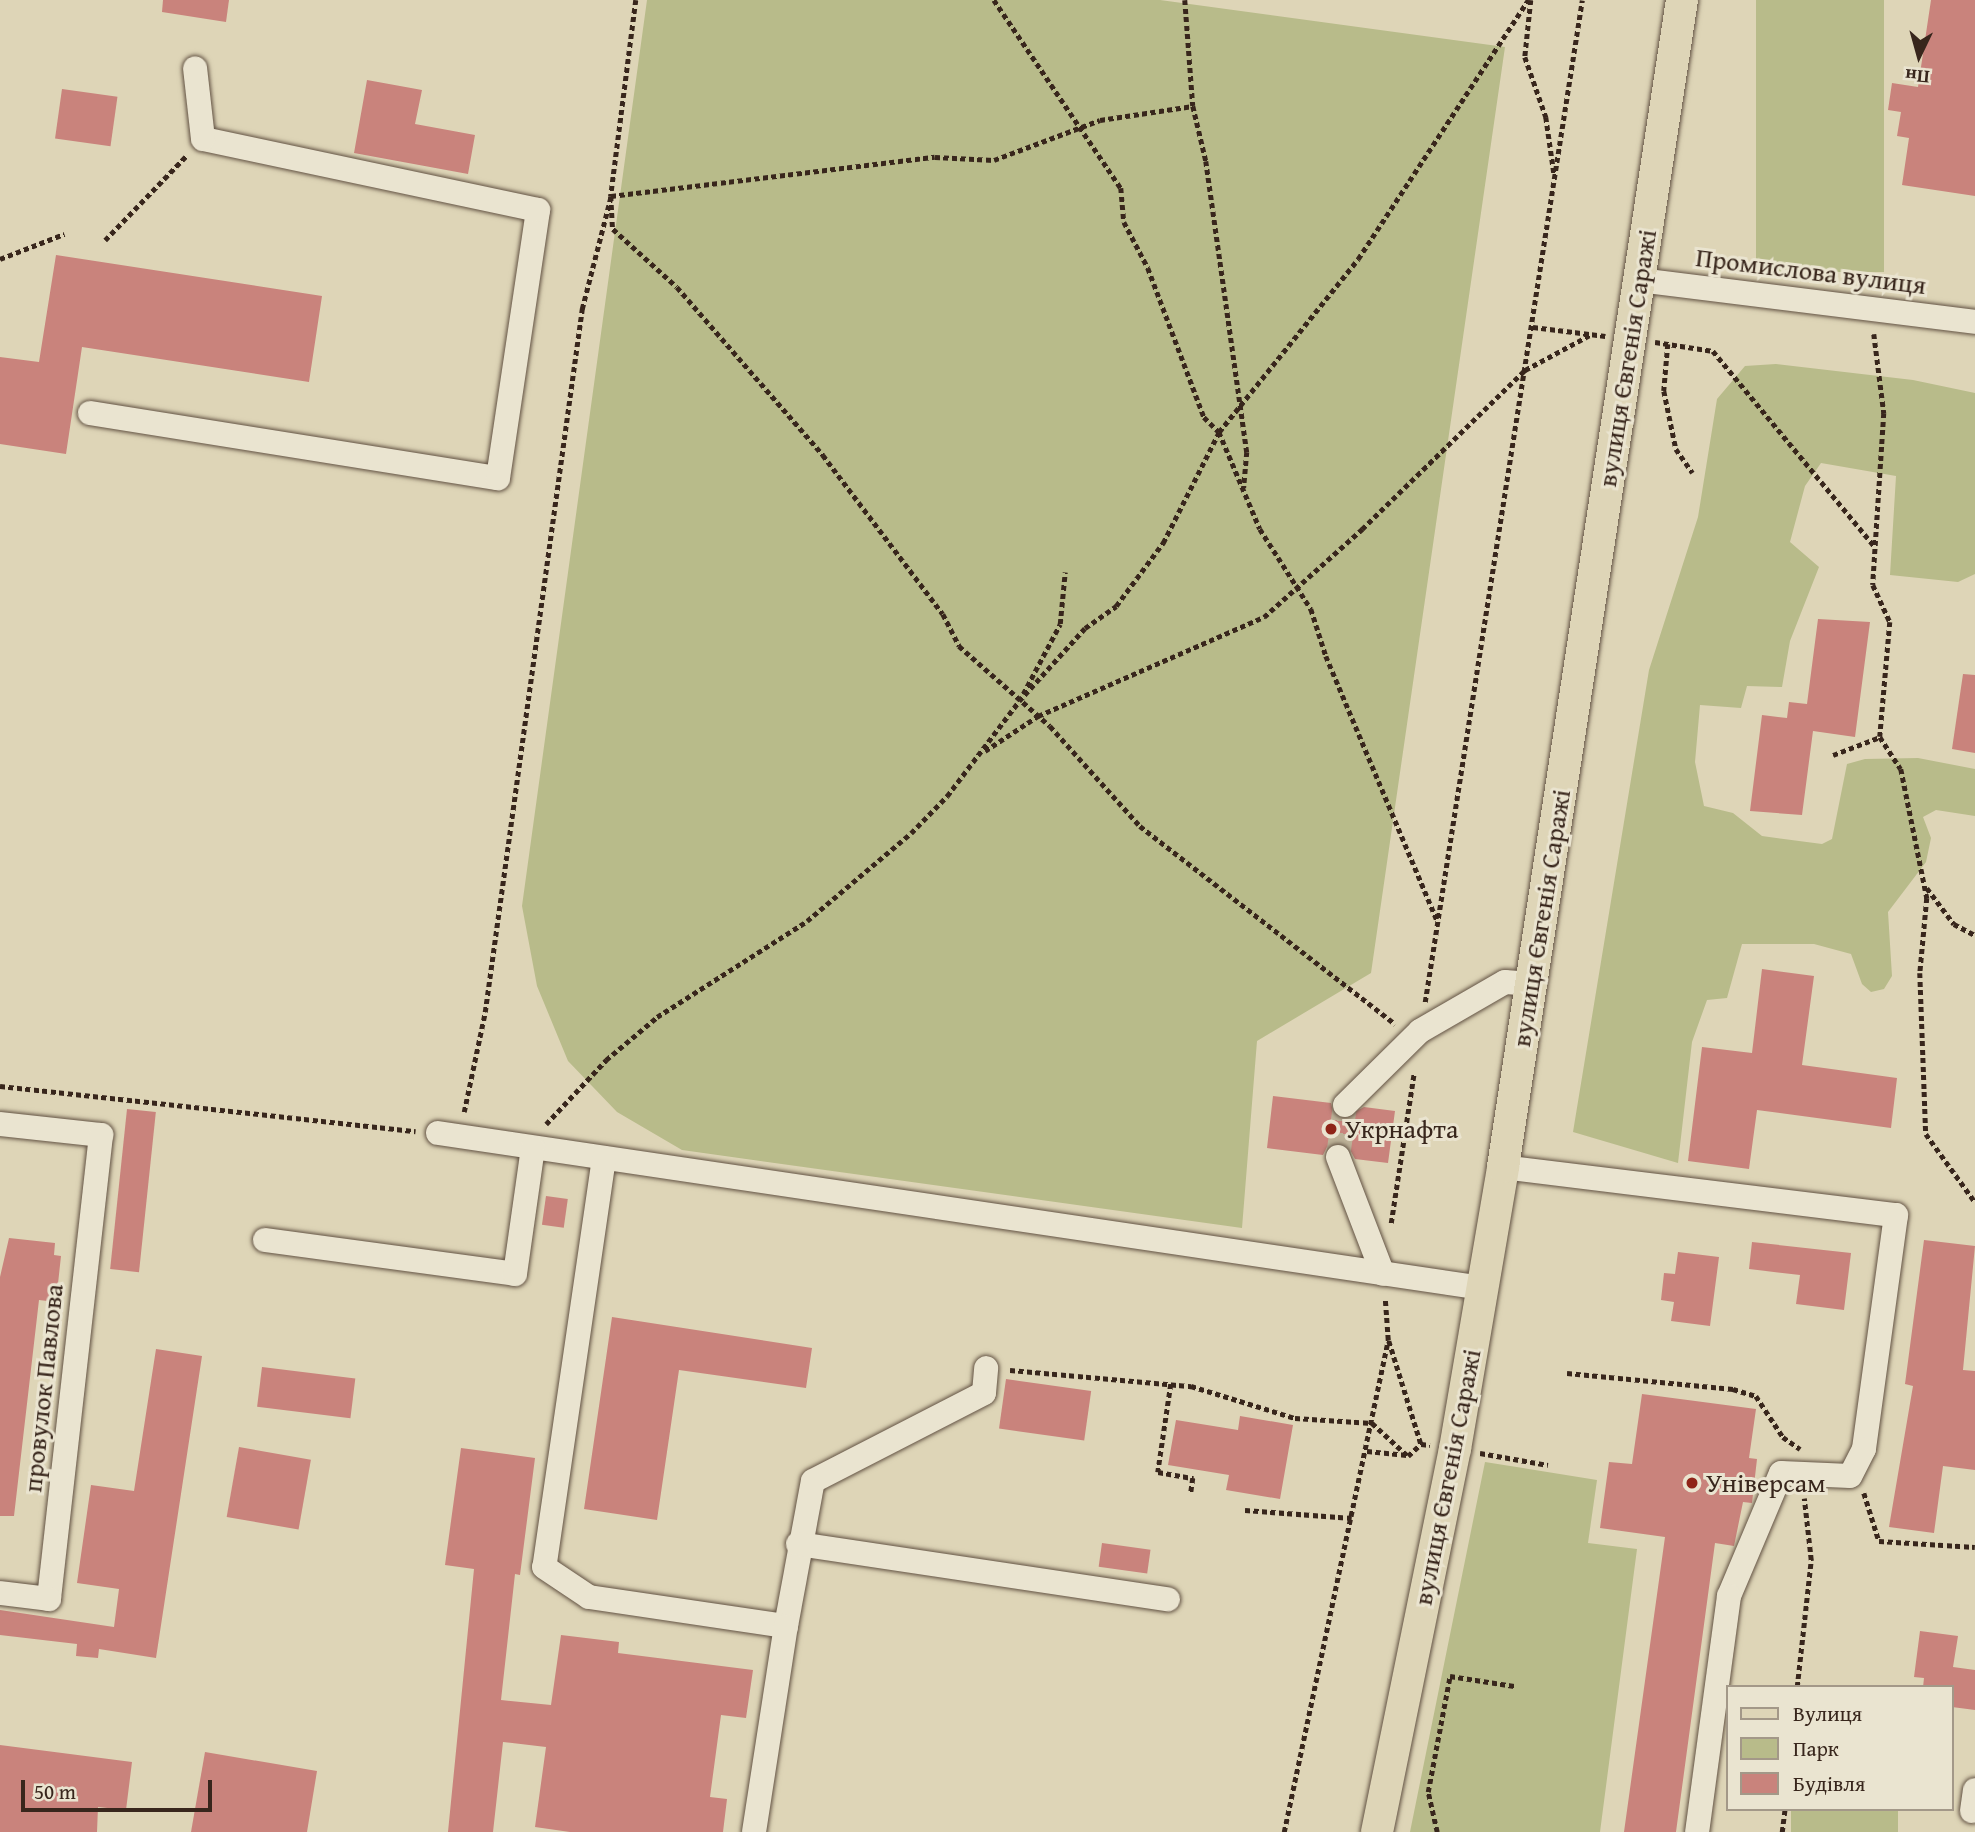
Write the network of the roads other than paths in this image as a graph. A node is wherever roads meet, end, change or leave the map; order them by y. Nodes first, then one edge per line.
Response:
1 (1682, 0) edge
2 (195, 68) dead end
3 (1639, 280) junction
4 (1975, 322) edge
5 (90, 413) dead end
6 (1532, 984) junction
7 (1345, 1105) tunnel mouth
8 (0, 1124) edge
9 (448, 1135) road end
10 (529, 1147) junction
11 (1338, 1157) tunnel mouth
12 (604, 1158) junction
13 (1503, 1167) junction
14 (265, 1240) dead end
15 (1383, 1274) junction
16 (1482, 1288) junction
17 (986, 1368) road end
18 (798, 1544) junction
19 (0, 1593) edge
20 (1168, 1599) dead end
21 (786, 1626) junction
22 (754, 1832) edge
23 (1377, 1832) edge
24 (1697, 1832) edge

1 - 3 main road, вулиця Євгенія Саражі
2 - 5 street
3 - 4 street, Промислова вулиця
3 - 6 main road, вулиця Євгенія Саражі
6 - 7 street
6 - 13 main road, вулиця Євгенія Саражі
8 - 19 street, провулок Павлова
9 - 10 street
10 - 12 street
10 - 14 street
11 - 15 street
12 - 15 street
12 - 21 street
13 - 16 main road, вулиця Євгенія Саражі
13 - 24 street
15 - 16 street
16 - 23 main road, вулиця Євгенія Саражі
17 - 18 street
18 - 20 street
18 - 21 street
21 - 22 street

